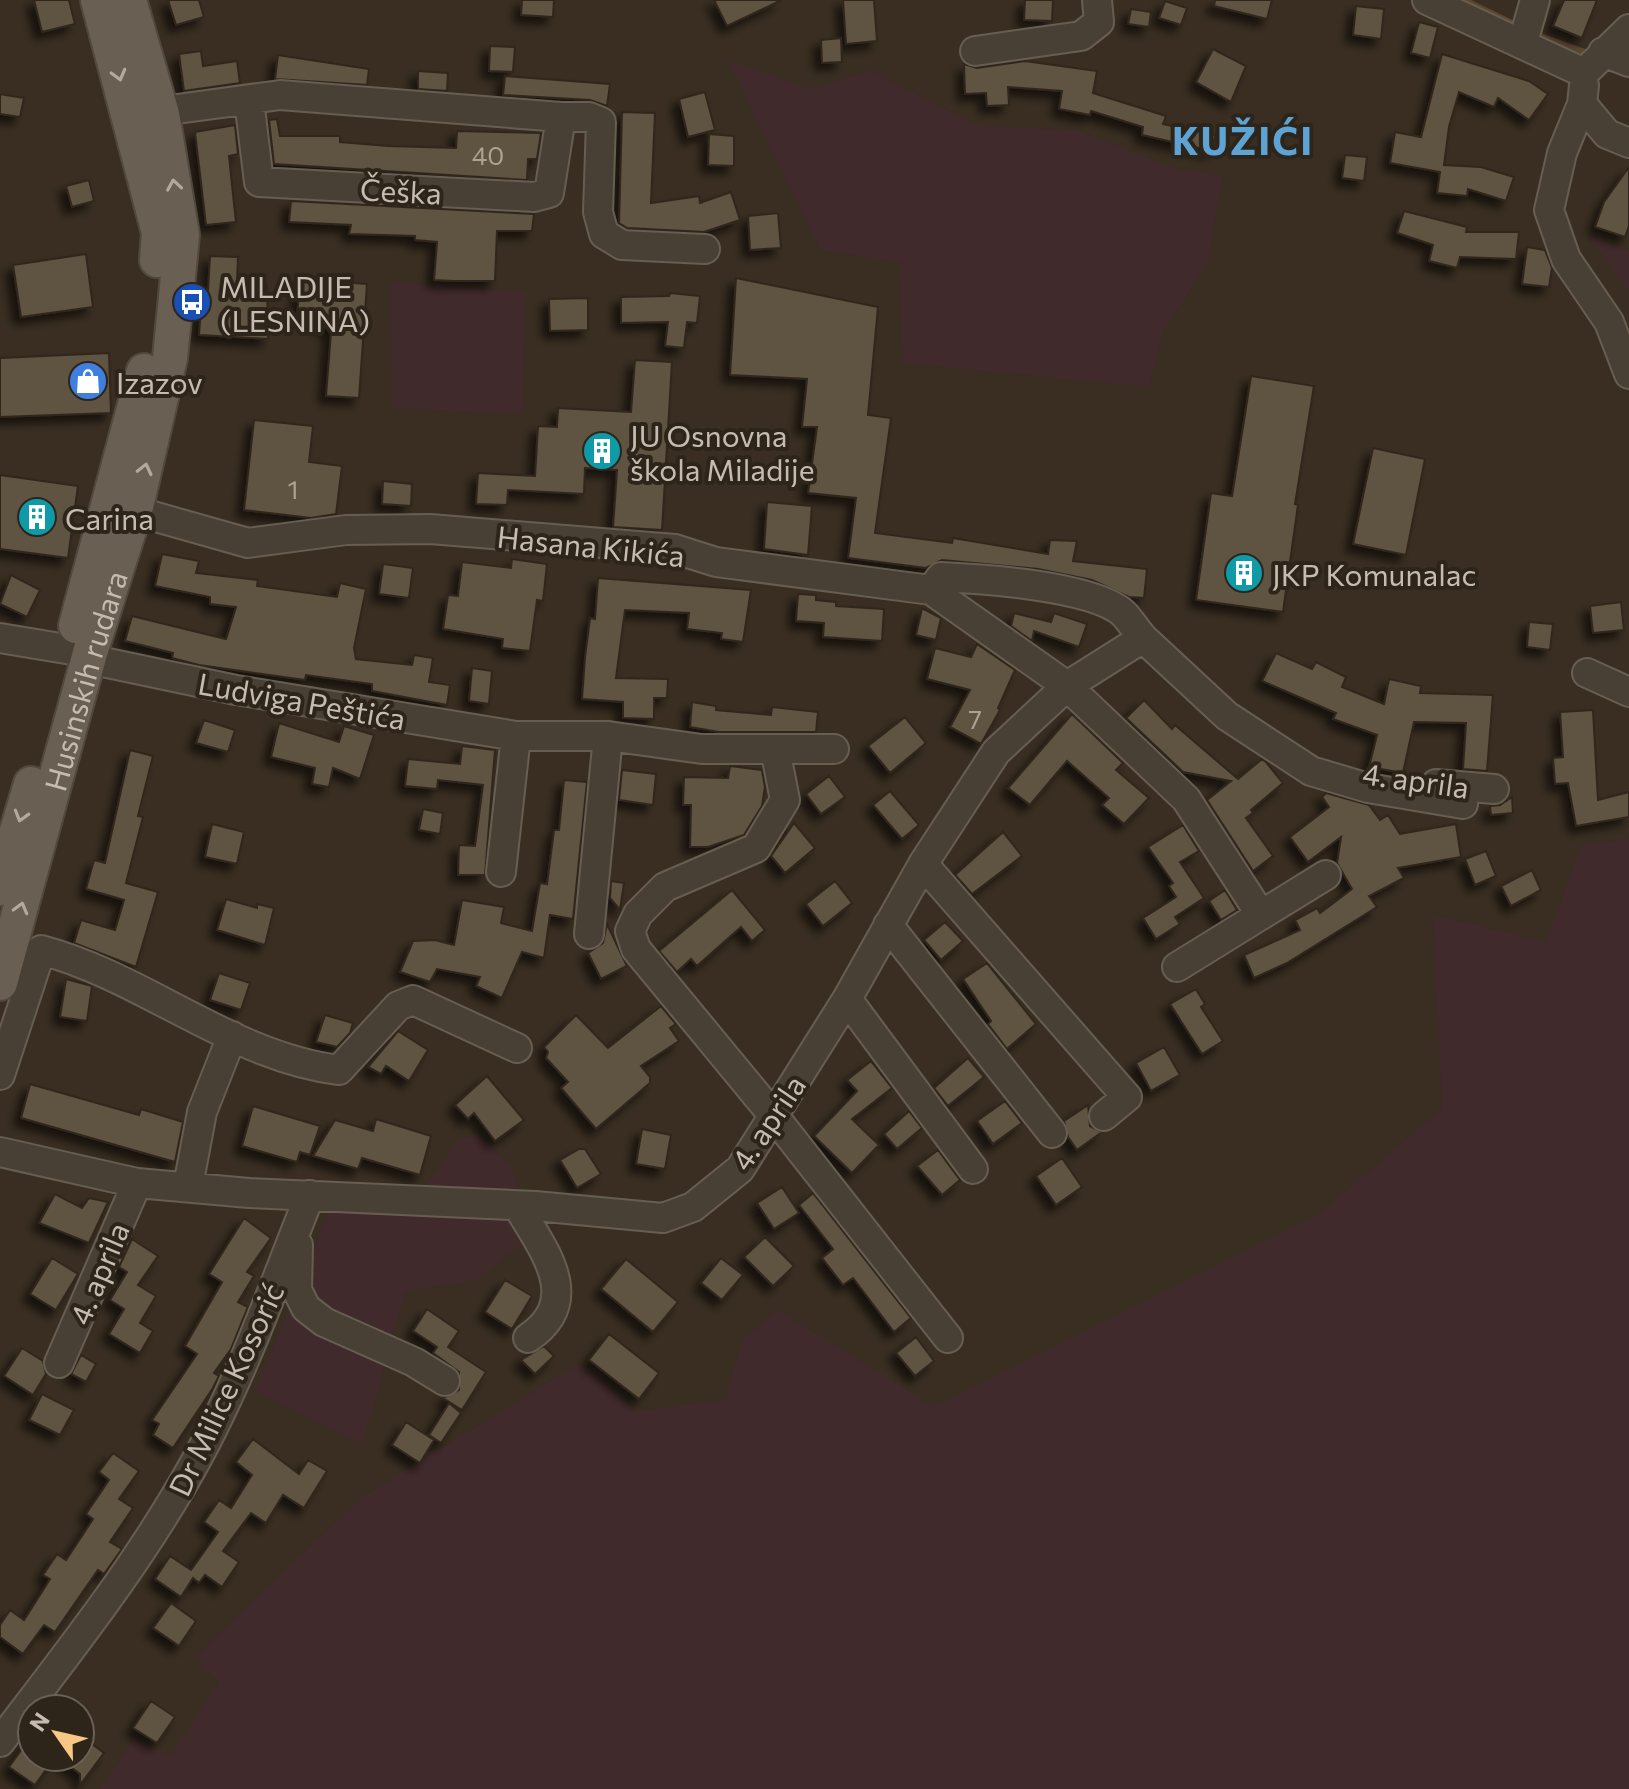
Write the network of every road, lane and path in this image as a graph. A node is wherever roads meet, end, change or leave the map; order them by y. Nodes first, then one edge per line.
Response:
1 (98, 0) edge
2 (129, 0) edge
3 (1097, 0) edge
4 (1427, 0) edge
5 (1535, 0) edge
6 (1629, 29) edge
7 (1523, 42) junction
8 (975, 51) dead end
9 (1605, 62) edge
10 (249, 100) junction
11 (1582, 104) junction
12 (162, 114) junction
13 (561, 117) junction
14 (1629, 143) edge
15 (705, 249) dead end
16 (1629, 374) edge
17 (135, 511) junction
18 (931, 590) junction
19 (0, 638) edge
20 (1143, 638) junction
21 (80, 651) junction
22 (1587, 673) dead end
23 (1067, 686) junction
24 (1629, 692) edge
25 (516, 736) junction
26 (608, 736) junction
27 (775, 749) junction
28 (834, 749) dead end
29 (1344, 780) junction
30 (1494, 789) dead end
31 (1463, 804) dead end
32 (923, 864) junction
33 (501, 872) dead end
34 (1326, 875) dead end
35 (0, 888) edge
36 (1261, 915) junction
37 (888, 925) junction
38 (589, 934) dead end
39 (1177, 967) dead end
40 (0, 983) edge
41 (847, 999) junction
42 (232, 1036) junction
43 (517, 1048) dead end
44 (0, 1075) edge
45 (773, 1115) junction
46 (1104, 1116) dead end
47 (1052, 1133) dead end
48 (0, 1152) edge
49 (973, 1169) dead end
50 (137, 1183) junction
51 (188, 1186) junction
52 (310, 1195) junction
53 (519, 1208) junction
54 (298, 1224) junction
55 (528, 1338) dead end
56 (948, 1338) dead end
57 (59, 1363) dead end
58 (445, 1381) dead end
59 (0, 1742) edge

1 -> 21 main road, Husinskih rudara
2 - 12 main road, Husinskih rudara
3 - 8 street
4 - 7 street
5 - 7 street
6 - 9 street
7 - 9 street
9 - 11 street
10 - 12 street
10 - 13 street
10 - 13 street, Češka
11 - 14 street
11 - 16 street
17 -> 12 main road, Husinskih rudara
13 - 15 street
17 - 18 street, Hasana Kikića
17 - 21 main road, Husinskih rudara
18 - 20 street
18 - 23 street, Hasana Kikića
19 - 21 street, Ludviga Peštića
20 - 23 street, 4. aprila
20 - 29 street, 4. aprila
21 - 25 street, Ludviga Peštića
21 -> 35 main road, Husinskih rudara
40 -> 21 main road, Husinskih rudara
22 - 24 street
23 - 32 street, 4. aprila
23 - 36 street
25 - 26 street, Ludviga Peštića
25 - 33 street
26 - 27 street, Ludviga Peštića
26 - 38 street
27 - 28 street, Ludviga Peštića
27 - 45 street
29 - 30 street, 4. aprila
29 - 31 street, 4. aprila
32 - 37 street, 4. aprila
32 - 46 street
34 - 36 street
36 - 39 street
37 - 41 street, 4. aprila
37 - 47 street
41 - 45 street, 4. aprila
41 - 49 street
42 - 43 street
42 - 44 street
42 - 51 street
45 - 53 street, 4. aprila
45 - 56 street
48 - 50 street, 4. aprila
50 - 51 street, 4. aprila
50 - 57 street, 4. aprila
51 - 52 street, 4. aprila
52 - 53 street, 4. aprila
52 - 54 street, Dr Milice Kosorić
53 - 55 street
54 - 58 street, Dr Milice Kosorić
54 - 59 street, Dr Milice Kosorić

